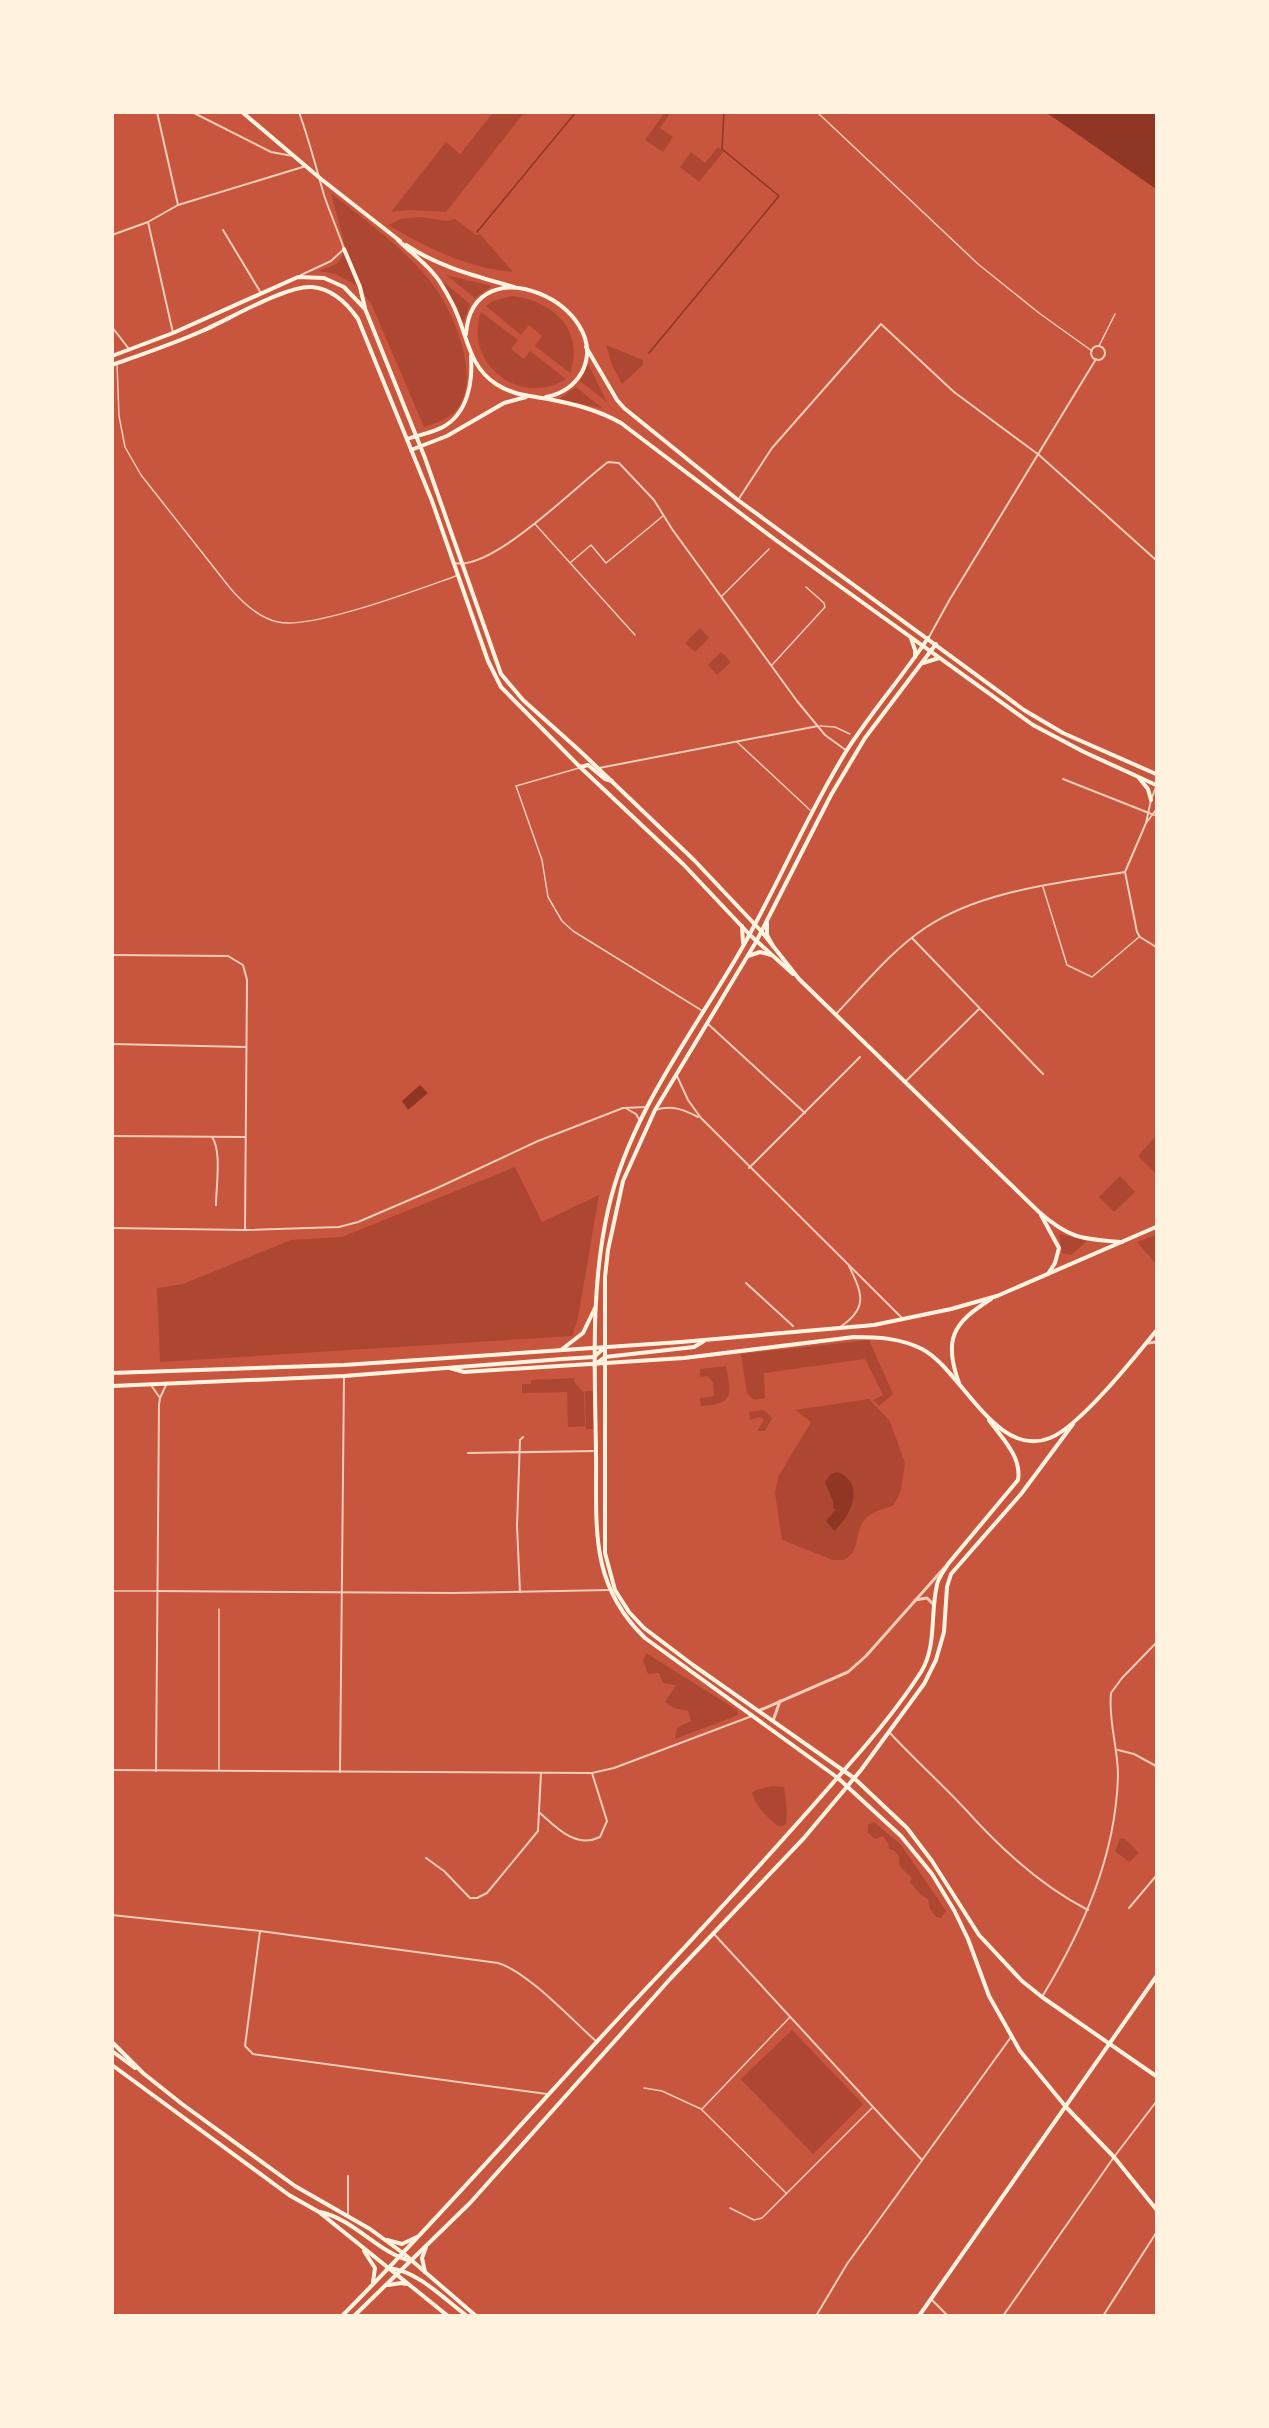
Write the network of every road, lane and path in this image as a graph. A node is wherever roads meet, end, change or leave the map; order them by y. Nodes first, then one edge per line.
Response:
1 (157, 112) edge
2 (192, 112) edge
3 (242, 112) edge
4 (299, 112) edge
5 (817, 112) edge
6 (294, 157) junction
7 (306, 166) junction
8 (321, 179) junction
9 (177, 205) junction
10 (148, 222) junction
11 (223, 230) dead end
12 (112, 235) edge
13 (398, 240) junction
14 (344, 249) junction
15 (298, 277) junction
16 (514, 287) junction
17 (261, 293) junction
18 (365, 309) junction
19 (1115, 314) dead end
20 (207, 317) junction
21 (212, 326) junction
22 (112, 327) edge
23 (173, 333) junction
24 (465, 337) junction
25 (1099, 346) junction
26 (586, 347) junction
27 (129, 349) junction
28 (1092, 351) junction
29 (112, 356) edge
30 (471, 356) junction
31 (1096, 359) junction
32 (115, 364) edge
33 (388, 365) junction
34 (378, 369) junction
35 (526, 397) junction
36 (543, 398) junction
37 (413, 428) junction
38 (427, 432) junction
39 (416, 435) junction
40 (407, 439) junction
41 (433, 441) junction
42 (420, 446) junction
43 (411, 450) junction
44 (1039, 455) junction
45 (425, 458) junction
46 (738, 500) junction
47 (663, 516) junction
48 (535, 524) junction
49 (769, 549) dead end
50 (1156, 560) edge
51 (455, 563) junction
52 (570, 563) junction
53 (462, 564) junction
54 (465, 573) junction
55 (459, 575) junction
56 (806, 587) dead end
57 (722, 597) junction
58 (635, 635) dead end
59 (909, 635) junction
60 (928, 638) junction
61 (936, 644) junction
62 (923, 645) junction
63 (931, 651) junction
64 (915, 657) junction
65 (939, 658) junction
66 (771, 665) junction
67 (920, 665) junction
68 (818, 726) junction
69 (850, 734) dead end
70 (737, 741) junction
71 (847, 751) junction
72 (580, 767) junction
73 (598, 768) junction
74 (1156, 774) edge
75 (1136, 776) junction
76 (1063, 778) dead end
77 (612, 781) junction
78 (1156, 786) edge
79 (1151, 800) junction
80 (1156, 810) edge
81 (813, 813) junction
82 (1148, 813) junction
83 (1154, 815) junction
84 (1146, 823) junction
85 (1125, 872) junction
86 (1043, 887) junction
87 (767, 922) junction
88 (755, 925) junction
89 (742, 926) junction
90 (762, 932) junction
91 (750, 935) junction
92 (1140, 937) junction
93 (912, 938) junction
94 (756, 942) junction
95 (773, 946) junction
96 (1156, 946) edge
97 (743, 947) junction
98 (112, 954) edge
99 (771, 955) junction
100 (747, 957) junction
101 (799, 979) junction
102 (979, 1009) junction
103 (704, 1012) junction
104 (835, 1014) junction
105 (708, 1023) junction
106 (112, 1044) edge
107 (246, 1047) junction
108 (860, 1057) dead end
109 (676, 1074) junction
110 (1043, 1074) dead end
111 (905, 1082) junction
112 (646, 1107) junction
113 (624, 1108) junction
114 (655, 1110) junction
115 (806, 1113) junction
116 (701, 1118) junction
117 (640, 1121) junction
118 (112, 1136) edge
119 (211, 1136) junction
120 (246, 1137) junction
121 (749, 1168) junction
122 (216, 1205) dead end
123 (1039, 1212) junction
124 (1156, 1227) edge
125 (112, 1228) edge
126 (245, 1230) junction
127 (1122, 1242) junction
128 (847, 1264) junction
129 (1048, 1274) junction
130 (746, 1283) dead end
131 (997, 1296) junction
132 (597, 1305) junction
133 (903, 1319) junction
134 (793, 1326) dead end
135 (839, 1328) junction
136 (1156, 1331) edge
137 (595, 1337) junction
138 (605, 1338) junction
139 (704, 1340) junction
140 (1156, 1342) edge
141 (605, 1347) junction
142 (594, 1348) junction
143 (1142, 1348) junction
144 (559, 1351) junction
145 (594, 1357) junction
146 (605, 1357) junction
147 (594, 1365) junction
148 (604, 1365) junction
149 (450, 1368) junction
150 (112, 1373) edge
151 (594, 1373) junction
152 (605, 1374) junction
153 (344, 1376) junction
154 (167, 1384) junction
155 (150, 1385) junction
156 (959, 1385) junction
157 (112, 1386) edge
158 (159, 1398) junction
159 (988, 1420) junction
160 (1073, 1424) junction
161 (524, 1437) dead end
162 (596, 1451) junction
163 (519, 1452) junction
164 (468, 1453) dead end
165 (948, 1564) junction
166 (609, 1590) junction
167 (615, 1590) junction
168 (112, 1591) edge
169 (157, 1591) junction
170 (340, 1592) junction
171 (520, 1592) junction
172 (913, 1601) junction
173 (934, 1605) junction
174 (219, 1609) dead end
175 (1156, 1643) edge
176 (780, 1701) junction
177 (758, 1711) junction
178 (752, 1716) junction
179 (773, 1721) junction
180 (889, 1732) junction
181 (1117, 1750) junction
182 (1156, 1760) edge
183 (1155, 1765) edge
184 (112, 1770) edge
185 (844, 1770) junction
186 (156, 1771) junction
187 (219, 1771) junction
188 (340, 1772) junction
189 (541, 1773) junction
190 (592, 1773) junction
191 (838, 1778) junction
192 (854, 1778) junction
193 (848, 1786) junction
194 (540, 1813) junction
195 (426, 1857) dead end
196 (1156, 1876) edge
197 (1129, 1908) dead end
198 (1088, 1910) junction
199 (112, 1915) edge
200 (260, 1931) junction
201 (713, 1933) junction
202 (979, 1935) junction
203 (969, 1939) junction
204 (1156, 1977) edge
205 (1042, 1997) junction
206 (790, 2017) junction
207 (1011, 2037) junction
208 (112, 2042) edge
209 (597, 2042) junction
210 (1110, 2044) junction
211 (112, 2051) edge
212 (112, 2065) edge
213 (143, 2073) junction
214 (1156, 2076) edge
215 (644, 2088) dead end
216 (550, 2094) junction
217 (1156, 2102) edge
218 (1066, 2107) junction
219 (872, 2108) junction
220 (701, 2109) junction
221 (1114, 2157) junction
222 (921, 2159) junction
223 (348, 2176) dead end
224 (787, 2194) junction
225 (730, 2208) dead end
226 (1156, 2209) edge
227 (319, 2212) junction
228 (348, 2215) junction
229 (1156, 2233) edge
230 (420, 2236) junction
231 (381, 2237) junction
232 (360, 2246) junction
233 (426, 2246) junction
234 (403, 2253) junction
235 (400, 2258) junction
236 (411, 2261) junction
237 (388, 2268) junction
238 (400, 2269) junction
239 (425, 2272) junction
240 (397, 2275) junction
241 (408, 2284) junction
242 (371, 2286) junction
243 (381, 2290) junction
244 (931, 2299) junction
245 (342, 2316) edge
246 (354, 2316) edge
247 (448, 2316) edge
248 (467, 2316) edge
249 (476, 2316) edge
250 (816, 2316) edge
251 (919, 2316) edge
252 (948, 2316) edge
253 (1003, 2316) edge
254 (1103, 2316) edge

1 - 9 street
2 - 6 street
3 - 6 main road
4 - 8 street
5 - 28 lane
6 - 7 main road
7 - 8 main road
7 - 9 street
8 - 13 main road
8 - 14 street
9 - 10 street
10 - 12 street
10 - 23 street
11 - 17 street
13 - 16 main road
13 - 24 main road
14 - 15 street
14 - 18 main road
15 - 17 main road
15 - 18 main road
16 - 24 main road
16 - 26 main road
17 - 20 main road
18 - 33 main road
19 - 25 lane
20 - 21 main road
20 - 23 main road
21 - 32 main road
21 - 34 main road
22 - 27 street
23 - 27 main road
24 - 30 main road
25 - 28 street
25 - 31 street
26 - 36 main road
26 - 46 main road
27 - 29 main road
28 - 31 street
30 - 35 main road
30 - 38 main road
31 - 44 street
32 - 55 lane
33 - 34 main road
33 - 37 main road
34 - 40 main road
35 - 36 main road
35 - 41 main road
36 - 59 main road
37 - 38 main road
37 - 39 main road
38 - 39 main road
39 - 40 main road
39 - 42 main road
40 - 43 main road
41 - 42 main road
41 - 45 main road
42 - 43 main road
42 - 45 main road
43 - 51 main road
44 - 46 street
44 - 50 street
44 - 60 street
45 - 53 main road
46 - 60 main road
47 - 48 street
47 - 52 lane
47 - 57 street
48 - 52 lane
48 - 53 street
49 - 57 lane
51 - 53 street
51 - 55 main road
52 - 58 lane
53 - 54 main road
54 - 55 lane
54 - 73 main road
55 - 72 main road
56 - 66 lane
57 - 66 street
59 - 62 main road
59 - 64 main road
60 - 61 main road
60 - 62 main road
61 - 63 main road
61 - 74 main road
62 - 63 main road
62 - 64 main road
63 - 65 main road
63 - 67 main road
64 - 71 main road
65 - 67 main road
65 - 75 main road
66 - 68 street
67 - 87 main road
68 - 69 lane
68 - 70 street
68 - 71 street
70 - 73 street
70 - 81 lane
71 - 81 main road
72 - 77 main road
72 - 89 main road
72 - 103 lane
73 - 77 main road
75 - 78 main road
75 - 79 main road
76 - 82 street
77 - 88 main road
78 - 79 street
79 - 82 street
80 - 83 street
81 - 88 main road
82 - 83 street
82 - 84 street
83 - 84 street
84 - 85 street
85 - 86 street
85 - 92 street
86 - 92 lane
86 - 93 street
87 - 90 main road
87 - 95 main road
88 - 90 main road
88 - 91 main road
89 - 91 main road
89 - 97 main road
90 - 94 main road
90 - 95 main road
91 - 94 main road
91 - 97 main road
92 - 96 street
93 - 102 street
93 - 104 street
94 - 99 main road
94 - 100 main road
95 - 101 main road
97 - 103 main road
98 - 107 street
99 - 100 main road
99 - 101 main road
100 - 105 main road
101 - 104 main road
102 - 110 street
102 - 111 street
103 - 112 main road
104 - 111 main road
105 - 109 main road
105 - 115 street
106 - 107 street
107 - 120 street
108 - 115 street
109 - 114 main road
109 - 116 street
111 - 123 main road
112 - 113 street
112 - 117 main road
113 - 117 street
113 - 126 street
114 - 116 street
114 - 138 main road
115 - 121 street
116 - 121 street
117 - 132 main road
118 - 119 street
119 - 120 street
119 - 122 street
120 - 126 street
121 - 128 street
123 - 127 main road
123 - 129 main road
124 - 127 main road
125 - 126 street
127 - 129 main road
128 - 133 street
128 - 135 street
129 - 131 main road
130 - 134 street
131 - 133 main road
131 - 156 main road
132 - 137 main road
132 - 144 main road
133 - 135 main road
135 - 139 main road
136 - 143 main road
137 - 138 main road
137 - 142 main road
138 - 141 main road
139 - 141 main road
139 - 146 main road
140 - 143 street
141 - 142 main road
141 - 145 main road
141 - 146 main road
142 - 144 main road
142 - 145 main road
143 - 160 main road
144 - 150 main road
145 - 147 main road
145 - 149 main road
146 - 147 main road
146 - 148 main road
147 - 148 main road
147 - 149 main road
147 - 151 main road
148 - 152 main road
148 - 156 main road
149 - 153 main road
151 - 152 main road
151 - 162 main road
152 - 167 main road
153 - 154 main road
153 - 170 street
154 - 155 main road
154 - 158 street
155 - 157 main road
155 - 158 street
156 - 159 main road
158 - 169 street
159 - 160 main road
159 - 165 main road
160 - 180 main road
161 - 163 street
162 - 163 street
162 - 166 main road
163 - 164 street
163 - 171 street
165 - 172 street
165 - 173 main road
166 - 167 street
166 - 171 street
166 - 178 main road
167 - 177 main road
168 - 169 lane
169 - 170 street
169 - 186 street
170 - 171 street
170 - 188 street
172 - 173 street
172 - 176 street
173 - 185 main road
174 - 187 lane
175 - 181 street
176 - 177 street
176 - 179 street
177 - 179 main road
178 - 190 street
178 - 191 main road
179 - 185 main road
180 - 192 main road
180 - 198 street
181 - 183 street
181 - 198 street
182 - 183 street
184 - 186 street
185 - 191 main road
185 - 192 main road
186 - 187 street
187 - 188 street
188 - 189 street
189 - 190 street
189 - 194 street
190 - 194 street
191 - 193 main road
191 - 209 main road
192 - 193 main road
192 - 202 main road
193 - 201 main road
193 - 203 main road
194 - 195 street
196 - 197 street
198 - 205 street
199 - 200 street
200 - 209 street
200 - 216 street
201 - 206 street
201 - 233 main road
202 - 203 main road
202 - 205 main road
203 - 207 main road
204 - 210 main road
205 - 210 main road
206 - 219 street
206 - 220 lane
207 - 218 main road
207 - 222 street
208 - 213 main road
209 - 216 main road
210 - 214 main road
210 - 218 main road
211 - 213 main road
212 - 227 main road
213 - 228 main road
215 - 220 lane
216 - 230 main road
217 - 221 street
218 - 221 main road
218 - 244 main road
219 - 222 street
219 - 224 lane
220 - 224 lane
221 - 226 main road
221 - 253 street
222 - 250 street
223 - 228 street
224 - 225 lane
227 - 232 main road
227 - 235 main road
228 - 231 main road
229 - 254 street
230 - 231 main road
230 - 234 main road
231 - 234 main road
232 - 237 main road
232 - 242 main road
233 - 236 main road
233 - 239 main road
234 - 235 main road
234 - 236 main road
235 - 236 main road
235 - 237 main road
235 - 238 main road
236 - 238 main road
236 - 239 main road
237 - 238 main road
237 - 240 main road
237 - 242 main road
238 - 240 main road
238 - 248 main road
239 - 249 main road
240 - 241 main road
240 - 243 main road
241 - 243 main road
241 - 247 main road
242 - 245 main road
243 - 246 main road
244 - 251 main road
244 - 252 street

